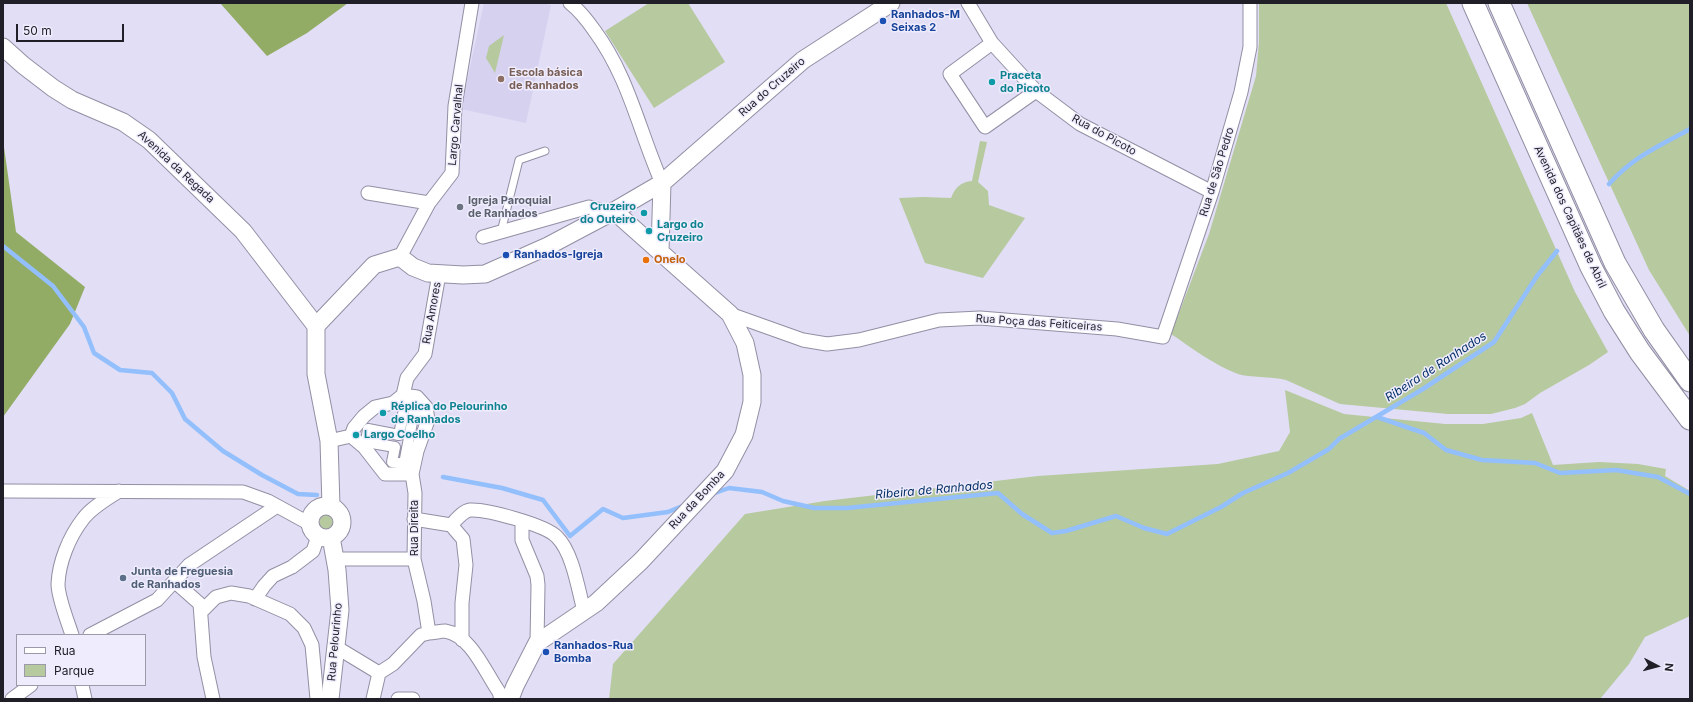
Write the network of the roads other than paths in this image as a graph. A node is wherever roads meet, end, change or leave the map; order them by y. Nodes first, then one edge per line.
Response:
1 (472, 3) edge
2 (570, 3) edge
3 (891, 3) edge
4 (968, 3) edge
5 (1250, 3) edge
6 (1473, 3) edge
7 (1499, 3) edge
8 (992, 43) junction
9 (3, 47) edge
10 (1036, 91) junction
11 (545, 151) dead end
12 (662, 183) junction
13 (1212, 192) junction
14 (368, 194) dead end
15 (429, 203) junction
16 (609, 214) junction
17 (501, 232) junction
18 (484, 238) dead end
19 (660, 251) junction
20 (400, 257) junction
21 (439, 274) junction
22 (730, 314) junction
23 (316, 326) junction
24 (1163, 336) joint
25 (1690, 381) edge
26 (404, 397) junction
27 (1690, 419) edge
28 (351, 436) junction
29 (329, 441) junction
30 (412, 474) junction
31 (3, 491) edge
32 (119, 491) junction
33 (277, 506) junction
34 (331, 506) junction
35 (414, 519) junction
36 (522, 521) junction
37 (451, 524) junction
38 (320, 532) junction
39 (335, 559) junction
40 (414, 559) junction
41 (174, 581) junction
42 (255, 599) junction
43 (584, 611) junction
44 (201, 612) junction
45 (429, 633) junction
46 (72, 634) edge
47 (92, 634) edge
48 (462, 640) junction
49 (538, 643) junction
50 (336, 647) junction
51 (379, 673) junction
52 (30, 686) edge
53 (82, 686) edge
54 (12, 699) edge
55 (85, 699) edge
56 (213, 699) edge
57 (317, 699) edge
58 (330, 699) edge
59 (373, 699) edge
60 (398, 699) edge
61 (413, 699) edge
62 (501, 699) edge
63 (510, 699) edge

1 - 15 street, Largo Carvalhal
2 - 12 street
3 - 12 street, Rua do Cruzeiro
4 - 8 street, Rua do Picoto
5 - 13 street, Rua de São Pedro
6 - 27 main road, Avenida dos Capitães de Abril
7 - 25 main road, Avenida dos Capitães de Abril
8 - 10 street, Rua do Picoto
8 - 10 street
9 - 23 street, Avenida da Regada
10 - 13 street, Rua do Picoto
11 - 17 lane
12 - 16 street, Rua do Cruzeiro
12 - 19 street
13 - 24 street, Rua de São Pedro
14 - 15 street
15 - 20 street, Largo Carvalhal
16 - 17 street
16 - 19 street, Rua da Bomba
16 - 21 street, Rua do Cruzeiro
17 - 18 street
19 - 22 street, Rua da Bomba
20 - 21 street, Rua do Cruzeiro
20 - 23 street
21 - 26 street, Rua Amores
22 - 24 street, Rua Poça das Feiticeiras
22 - 43 street, Rua da Bomba
23 - 29 street
26 - 26 street
26 - 28 street
26 - 30 street, Rua Direita
28 - 29 street
28 - 30 street
29 - 34 street
30 - 35 street, Rua Direita
31 - 32 street
32 - 33 street
32 - 46 street
33 - 38 street
33 - 41 street
34 - 38 street
34 - 38 street
35 - 37 street
35 - 40 street, Rua Direita
36 - 37 street
36 - 43 street
36 - 49 street
37 - 48 street
38 - 39 street, Rua Pelourinho
38 - 42 street
39 - 40 street
39 - 50 street, Rua Pelourinho
40 - 45 street, Rua Direita
41 - 44 street
41 - 47 street
42 - 44 street
42 - 57 street
43 - 49 street, Rua da Bomba
44 - 56 street
45 - 48 street
45 - 51 street
48 - 62 street
49 - 63 street, Rua da Bomba
50 - 51 street
50 - 58 street, Rua Pelourinho
51 - 59 street
52 - 54 street
53 - 55 street
60 - 61 street

